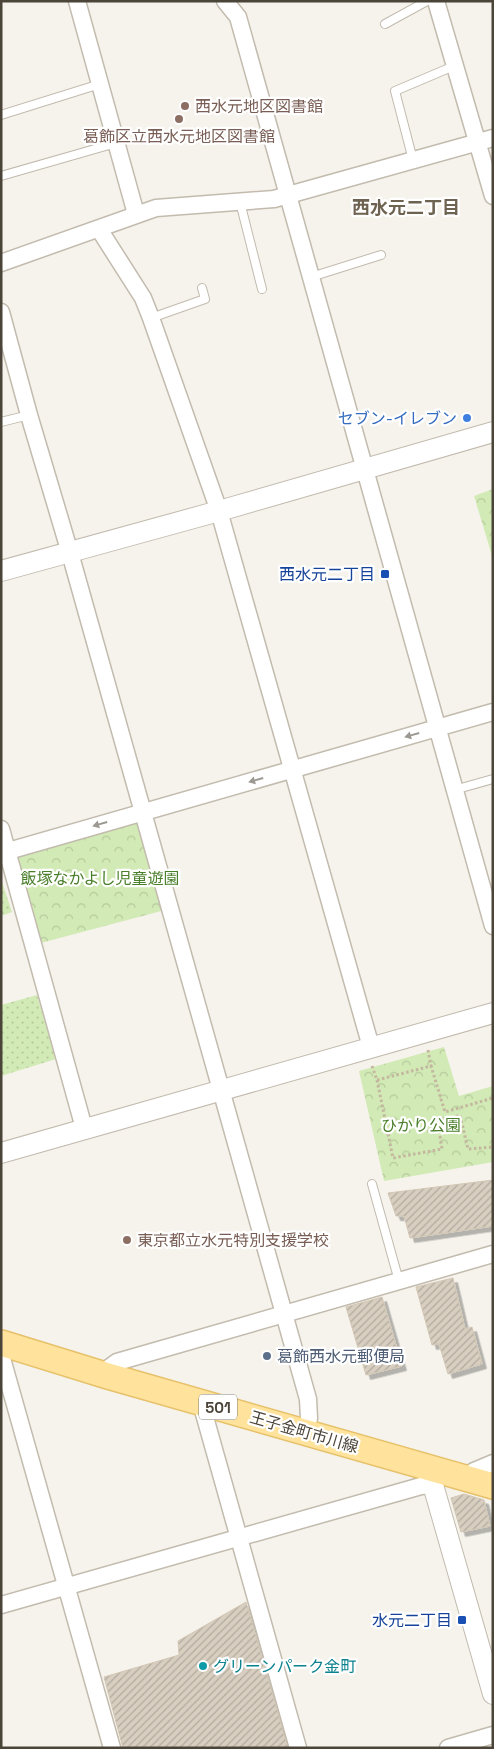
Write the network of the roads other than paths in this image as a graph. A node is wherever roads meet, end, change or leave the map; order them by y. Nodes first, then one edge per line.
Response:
1 (77, 1) edge
2 (427, 1) edge
3 (436, 1) edge
4 (233, 3) edge
5 (385, 24) dead end
6 (454, 66) junction
7 (100, 84) junction
8 (1, 115) edge
9 (485, 140) edge
10 (116, 143) junction
11 (414, 160) junction
12 (1, 176) edge
13 (288, 196) junction
14 (493, 196) edge
15 (240, 202) junction
16 (136, 214) junction
17 (99, 229) junction
18 (381, 255) dead end
19 (1, 263) edge
20 (311, 277) junction
21 (202, 288) dead end
22 (262, 289) dead end
23 (1, 312) edge
24 (151, 318) junction
25 (29, 415) junction
26 (1, 422) edge
27 (493, 432) edge
28 (364, 469) junction
29 (219, 511) junction
30 (70, 553) junction
31 (1, 572) edge
32 (493, 712) edge
33 (436, 728) junction
34 (292, 769) junction
35 (493, 779) edge
36 (454, 790) junction
37 (142, 812) junction
38 (1, 829) edge
39 (4, 852) edge
40 (490, 908) edge
41 (493, 926) edge
42 (493, 1013) edge
43 (368, 1048) junction
44 (220, 1091) junction
45 (84, 1128) junction
46 (1, 1153) edge
47 (372, 1184) dead end
48 (493, 1254) edge
49 (399, 1280) junction
50 (284, 1313) junction
51 (1, 1343) edge
52 (1, 1356) edge
53 (108, 1376) junction
54 (7, 1396) edge
55 (201, 1402) junction
56 (306, 1433) junction
57 (493, 1463) edge
58 (434, 1477) junction
59 (466, 1478) junction
60 (493, 1486) edge
61 (238, 1538) junction
62 (68, 1587) junction
63 (1, 1606) edge
64 (493, 1694) edge
65 (493, 1735) edge
66 (112, 1748) edge
67 (298, 1748) edge
68 (448, 1748) edge

1 - 7 street
2 - 5 lane
3 - 6 street
4 - 13 street
6 - 9 street
6 - 11 lane
7 - 8 lane
7 - 10 street
9 - 11 street
9 - 14 street
10 - 12 lane
10 - 16 street
11 - 13 street
13 - 15 street
13 - 20 street
15 - 16 street
15 - 22 lane
16 - 17 street
17 - 19 street
17 - 24 street
18 - 20 lane
20 - 28 street
21 - 24 lane
23 - 25 street
24 - 29 street
25 - 26 lane
25 - 30 street
27 - 28 street
28 - 29 street
28 - 33 street
29 - 30 street
29 - 34 street
30 - 31 street
30 - 37 street
32 - 33 street
33 -> 34 street
33 - 36 street
34 -> 37 street
34 - 43 street
35 - 36 lane
36 - 40 street
37 -> 39 street
37 - 44 street
38 - 39 street
39 - 45 street
40 - 41 street
42 - 43 street
43 - 44 street
44 - 45 street
44 - 50 street
45 - 46 street
47 - 49 lane
48 - 49 street
49 - 50 street
50 - 53 street
50 - 56 street
51 - 53 main road, 王子金町市川線 / 501
52 - 54 street
53 - 55 main road, 王子金町市川線 / 501
54 - 62 street
55 - 56 main road, 王子金町市川線 / 501
55 - 61 street
56 - 58 main road, 王子金町市川線 / 501
57 - 59 street
58 - 59 main road, 王子金町市川線 / 501
58 - 61 street
58 - 64 street
59 - 60 main road, 王子金町市川線 / 501
61 - 62 street
61 - 67 street
62 - 63 street
62 - 66 street
65 - 68 street

